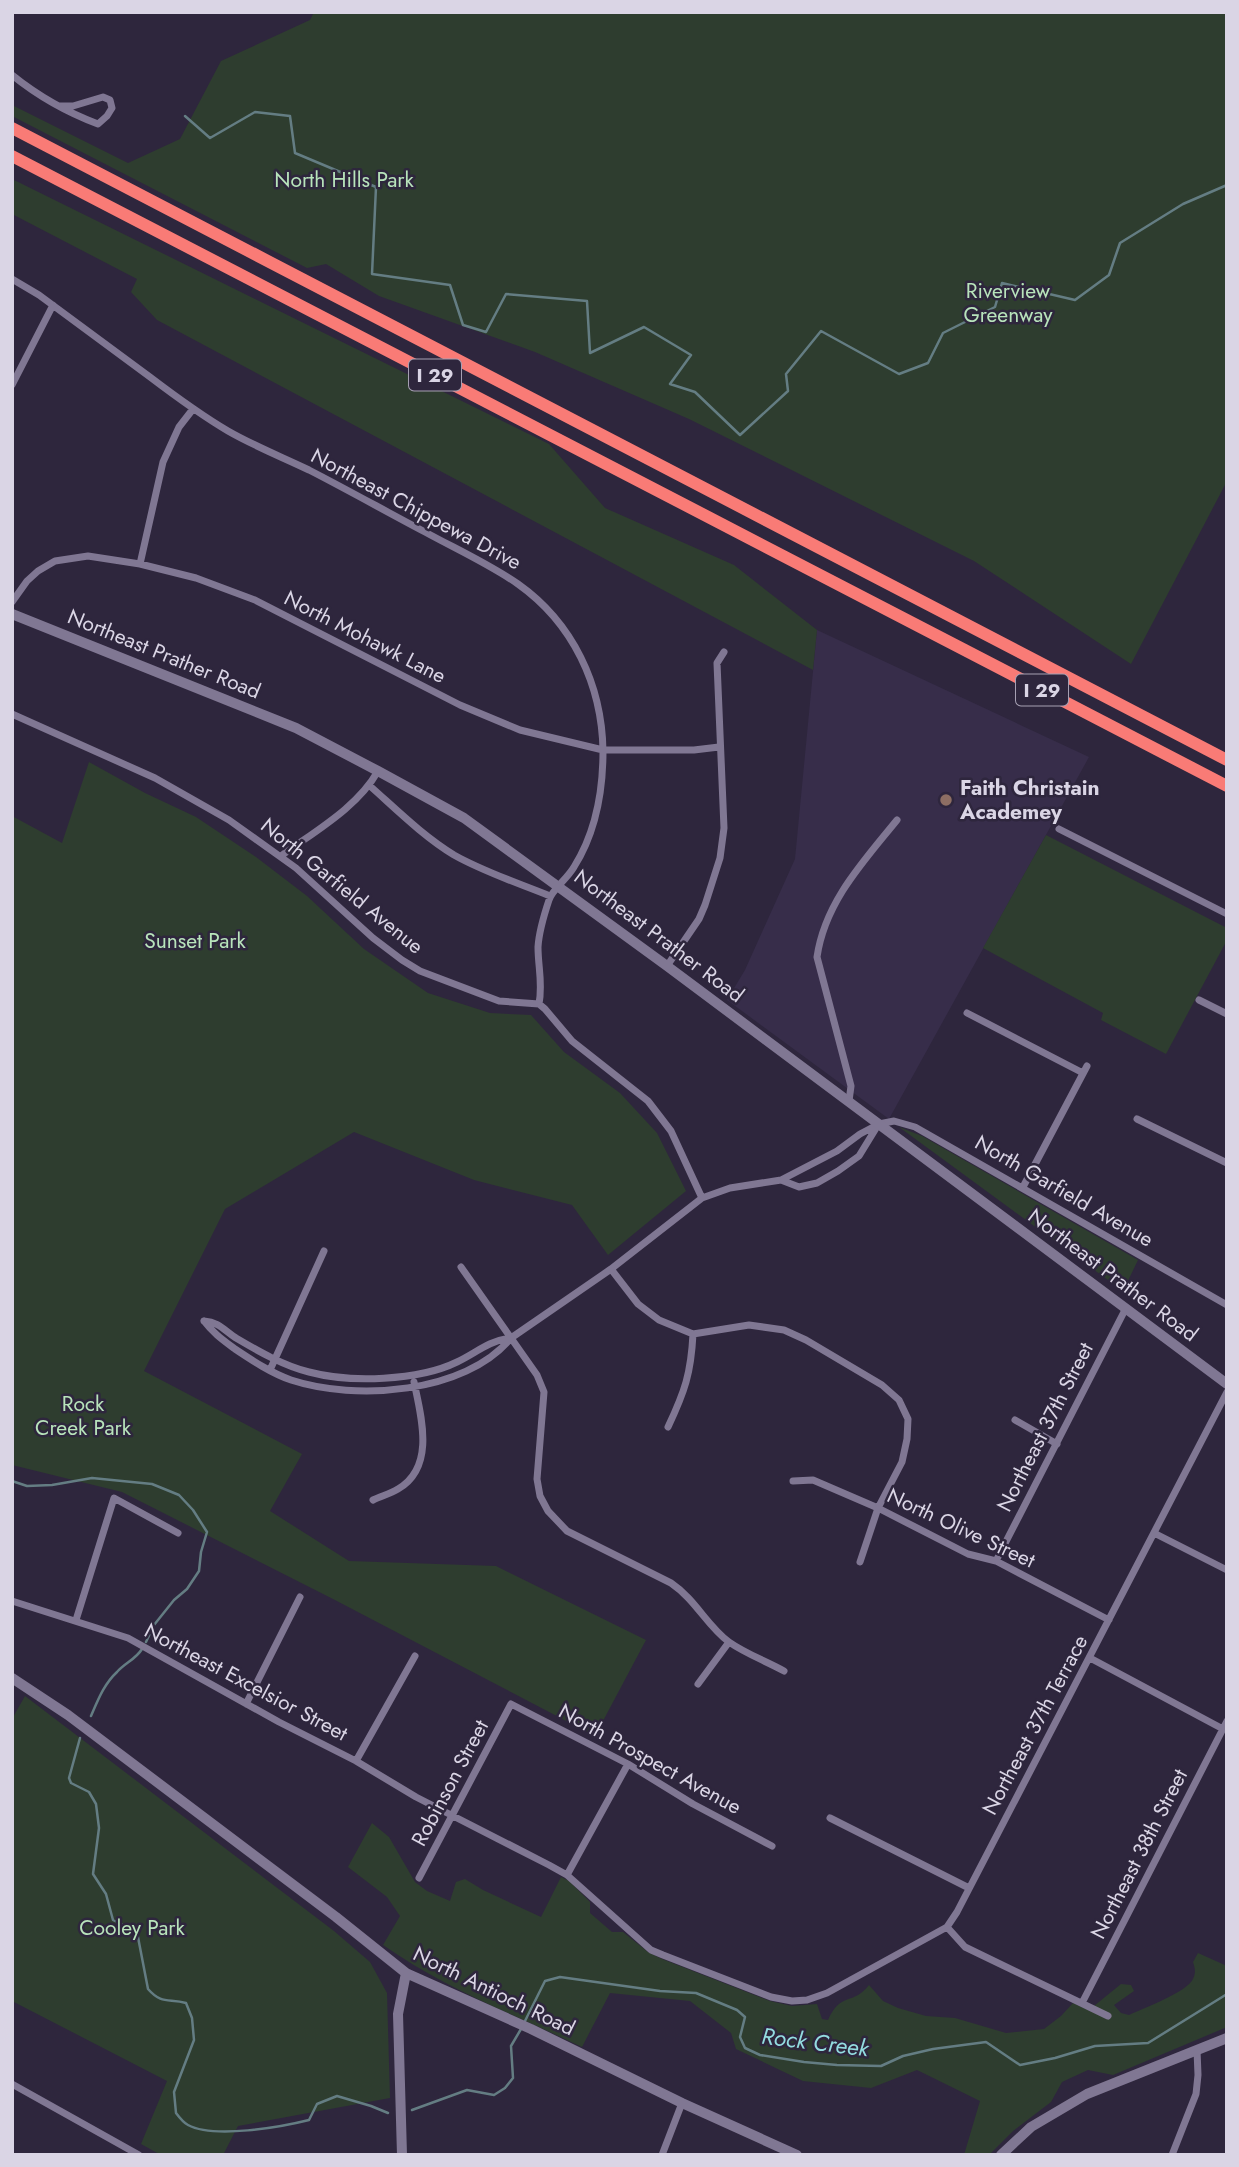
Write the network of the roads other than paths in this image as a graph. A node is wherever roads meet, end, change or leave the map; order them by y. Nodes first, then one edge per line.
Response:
1 (12, 75) edge
2 (59, 106) junction
3 (12, 128) edge
4 (12, 156) edge
5 (12, 279) edge
6 (53, 305) junction
7 (12, 384) edge
8 (193, 409) junction
9 (140, 565) junction
10 (12, 602) edge
11 (12, 614) edge
12 (724, 652) dead end
13 (12, 714) edge
14 (719, 747) junction
15 (603, 750) junction
16 (1227, 760) edge
17 (378, 771) junction
18 (370, 786) junction
19 (1227, 786) edge
20 (897, 820) dead end
21 (1059, 830) dead end
22 (281, 856) junction
23 (560, 887) junction
24 (550, 896) junction
25 (1227, 914) edge
26 (667, 966) junction
27 (1199, 1000) dead end
28 (539, 1004) junction
29 (967, 1013) dead end
30 (1227, 1014) edge
31 (849, 1101) junction
32 (1138, 1119) dead end
33 (879, 1124) junction
34 (1227, 1163) edge
35 (781, 1180) junction
36 (1023, 1187) junction
37 (702, 1198) junction
38 (324, 1251) dead end
39 (461, 1267) dead end
40 (611, 1269) junction
41 (1227, 1306) edge
42 (1126, 1308) junction
43 (693, 1334) junction
44 (510, 1338) junction
45 (275, 1358) junction
46 (270, 1370) junction
47 (412, 1374) junction
48 (1227, 1384) edge
49 (415, 1386) junction
50 (1227, 1392) edge
51 (1015, 1420) dead end
52 (668, 1427) dead end
53 (1057, 1444) junction
54 (793, 1481) dead end
55 (373, 1500) dead end
56 (878, 1508) junction
57 (178, 1533) dead end
58 (1154, 1533) junction
59 (996, 1561) junction
60 (860, 1562) dead end
61 (1227, 1570) edge
62 (300, 1597) dead end
63 (12, 1601) edge
64 (76, 1620) junction
65 (1109, 1620) junction
66 (729, 1642) junction
67 (415, 1656) dead end
68 (1090, 1658) junction
69 (784, 1671) dead end
70 (12, 1678) edge
71 (698, 1684) dead end
72 (246, 1704) junction
73 (512, 1704) joint
74 (1225, 1725) edge
75 (356, 1761) junction
76 (628, 1764) junction
77 (453, 1816) junction
78 (830, 1818) dead end
79 (772, 1846) dead end
80 (567, 1875) junction
81 (419, 1878) dead end
82 (969, 1888) junction
83 (947, 1927) junction
84 (407, 1973) junction
85 (1082, 2003) junction
86 (1108, 2015) dead end
87 (1227, 2038) edge
88 (1197, 2050) junction
89 (12, 2084) edge
90 (682, 2103) junction
91 (139, 2155) edge
92 (402, 2155) edge
93 (662, 2155) edge
94 (797, 2155) edge
95 (1001, 2155) edge
96 (1172, 2155) edge

1 - 2 street
2 - 2 street
3 - 16 highway, I 29
4 - 19 highway, I 29
5 - 6 street, Northeast Chippewa Drive
6 - 7 street
6 - 8 street, Northeast Chippewa Drive
8 - 9 street
8 - 15 street, Northeast Chippewa Drive
9 - 10 street, North Mohawk Lane
9 - 15 street, North Mohawk Lane
11 - 17 main road, Northeast Prather Road
12 - 14 street
13 - 22 street, North Garfield Avenue
14 - 15 street, North Mohawk Lane
14 - 26 street
15 - 23 street, Northeast Chippewa Drive
17 - 18 street
17 - 23 main road, Northeast Prather Road
18 - 22 street
18 - 24 street
20 - 31 street
21 - 25 street
22 - 28 street, North Garfield Avenue
23 - 24 street, Northeast Chippewa Drive
23 - 26 main road, Northeast Prather Road
24 - 28 street
26 - 31 main road, Northeast Prather Road
27 - 30 street
28 - 37 street
29 - 36 street
31 - 33 main road, Northeast Prather Road
32 - 34 street
33 - 35 street
33 - 35 street
33 - 36 street, North Garfield Avenue
33 - 42 main road, Northeast Prather Road
35 - 37 street
36 - 41 street, North Garfield Avenue
37 - 40 street
38 - 45 street
39 - 44 street
40 - 43 street
40 - 44 street
42 - 48 main road, Northeast Prather Road
42 - 53 street, Northeast 37th Street
43 - 52 street
43 - 56 street
44 - 47 street
44 - 49 street
44 - 66 street
45 - 46 street
45 - 46 street
45 - 47 street
46 - 49 street
47 - 49 street
49 - 55 street
50 - 58 street, Northeast 37th Terrace
51 - 53 street
53 - 59 street, Northeast 37th Street
54 - 56 street, North Olive Street
56 - 59 street, North Olive Street
56 - 60 street
57 - 64 street
58 - 61 street
58 - 65 street, Northeast 37th Terrace
59 - 65 street, North Olive Street
62 - 72 street
63 - 64 street, Northeast Excelsior Street
64 - 72 street, Northeast Excelsior Street
65 - 68 street, Northeast 37th Terrace
66 - 69 street
66 - 71 street
67 - 75 street
68 - 74 street
68 - 82 street, Northeast 37th Terrace
70 - 84 main road, North Antioch Road
72 - 75 street, Northeast Excelsior Street
73 - 76 street, North Prospect Avenue
73 - 77 street, Robinson Street
74 - 85 street, Northeast 38th Street
75 - 77 street, Northeast Excelsior Street
76 - 79 street, North Prospect Avenue
76 - 80 street
77 - 80 street, Northeast Excelsior Street
77 - 81 street, Robinson Street
78 - 82 street
80 - 83 street, Northeast Excelsior Street
82 - 83 street, Northeast 37th Terrace
83 - 85 street
84 - 90 main road, North Antioch Road
84 - 92 main road
85 - 86 street
87 - 88 main road
88 - 95 main road
88 - 96 street
89 - 91 street
90 - 93 street
90 - 94 main road, North Antioch Road

